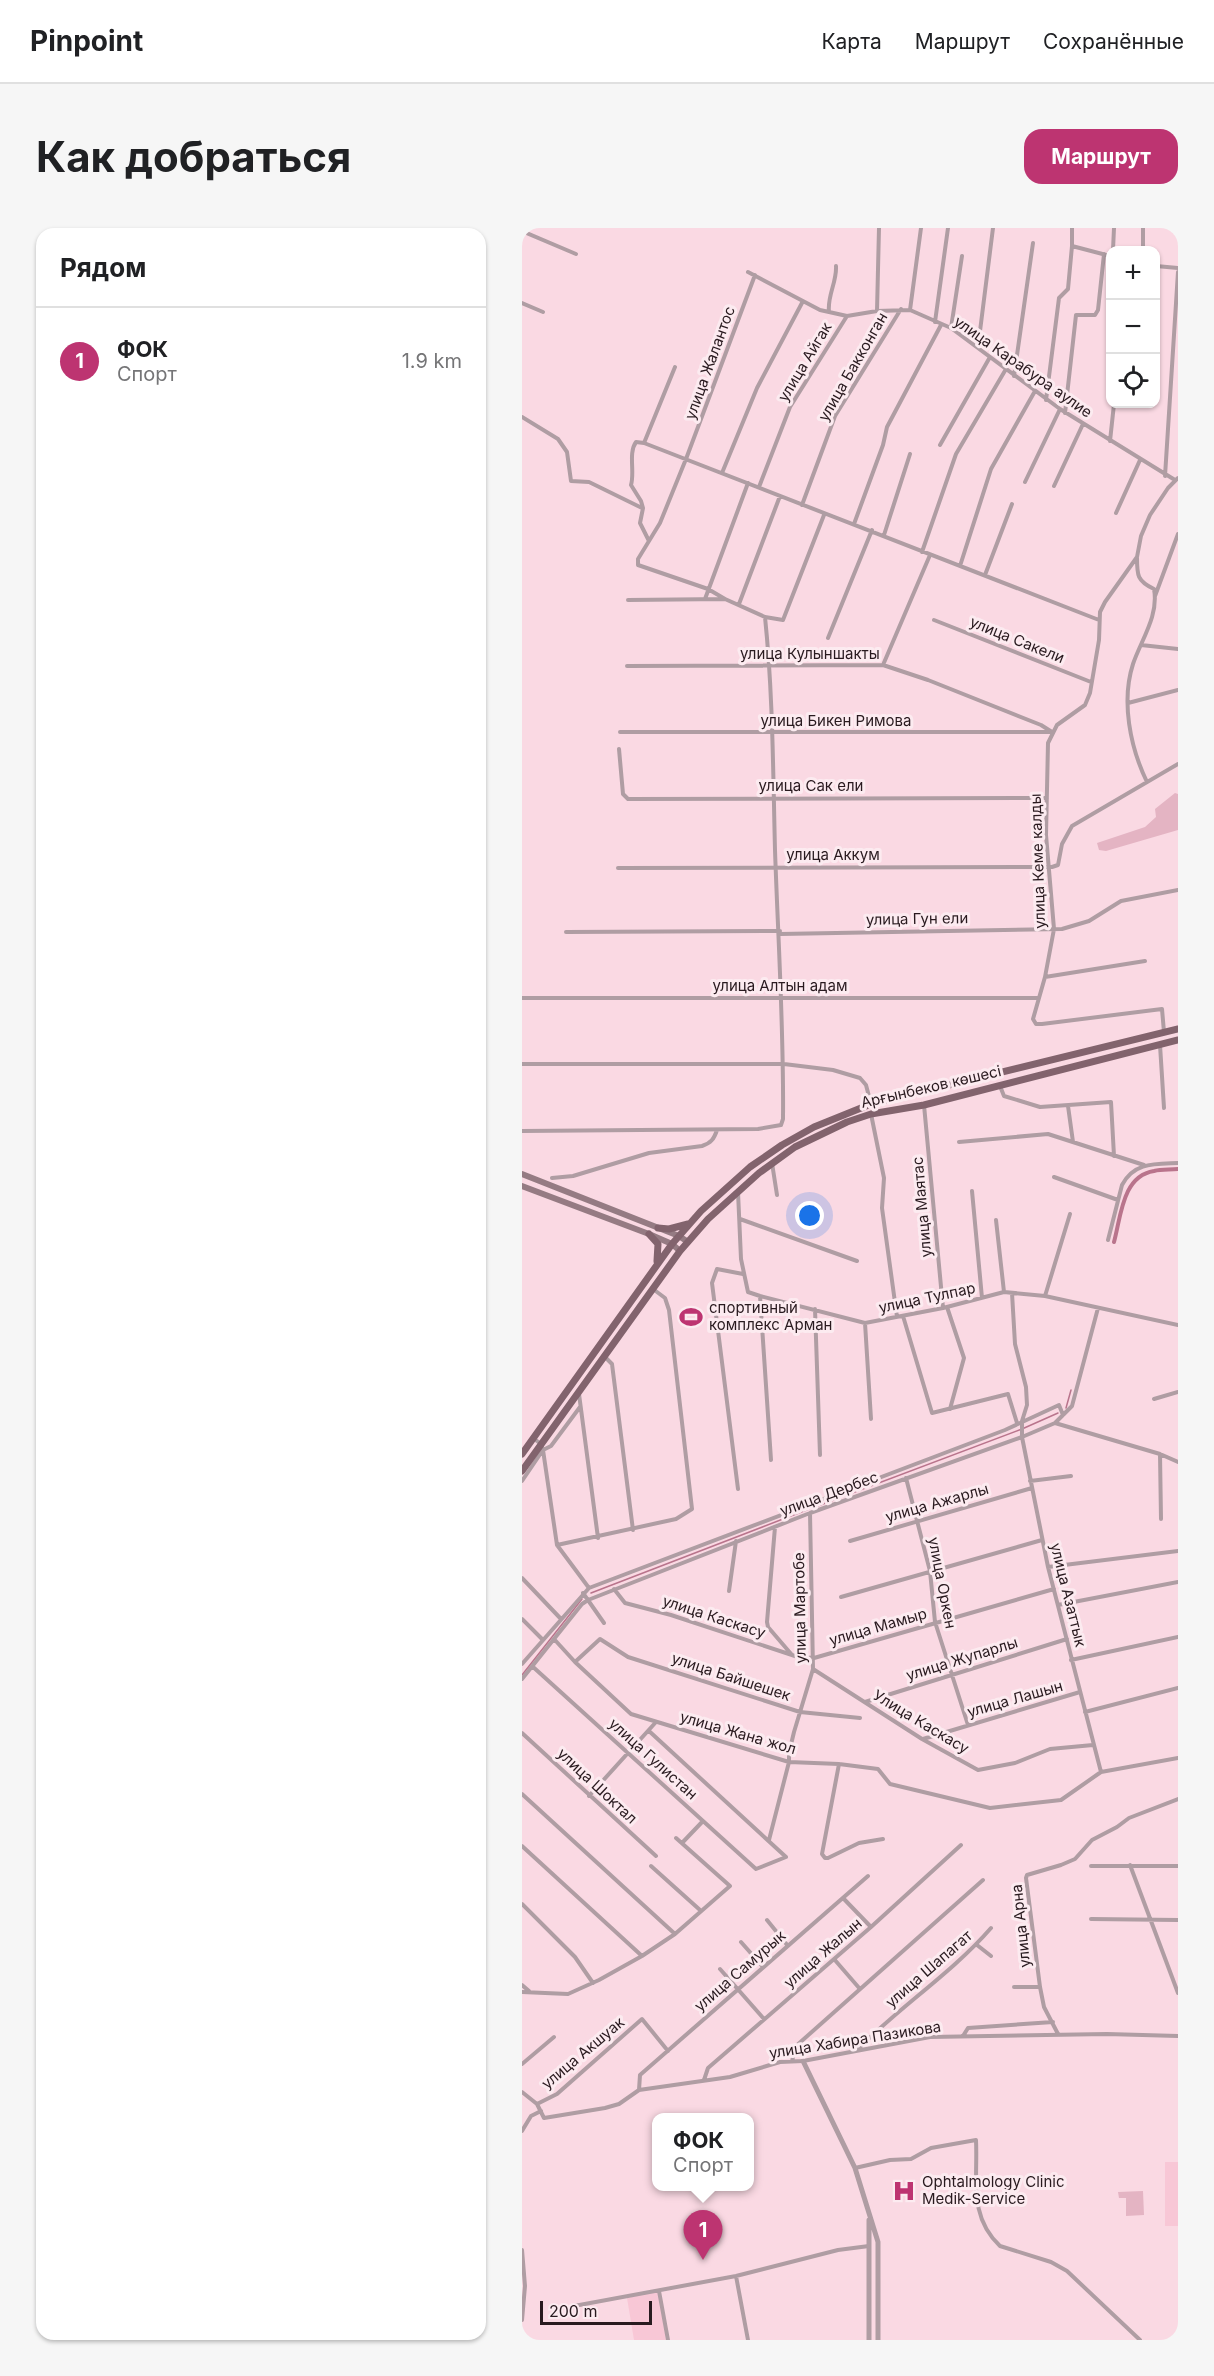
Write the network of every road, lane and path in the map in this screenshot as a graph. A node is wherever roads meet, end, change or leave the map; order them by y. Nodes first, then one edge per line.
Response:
1 (879, 228) edge
2 (921, 228) edge
3 (948, 228) edge
4 (993, 228) edge
5 (1072, 228) edge
6 (1114, 228) edge
7 (1143, 228) edge
8 (522, 231) edge
9 (1033, 243) dead end
10 (1072, 246) junction
11 (1113, 246) edge
12 (1143, 246) edge
13 (576, 254) dead end
14 (1104, 254) joint
15 (962, 256) dead end
16 (836, 266) dead end
17 (1160, 267) edge
18 (1178, 270) edge
19 (748, 272) dead end
20 (755, 275) junction
21 (803, 301) junction
22 (522, 303) edge
23 (901, 309) junction
24 (877, 310) junction
25 (910, 310) junction
26 (543, 312) dead end
27 (829, 312) junction
28 (847, 316) junction
29 (935, 322) junction
30 (941, 325) junction
31 (951, 328) junction
32 (978, 347) junction
33 (990, 356) junction
34 (675, 367) dead end
35 (1006, 369) junction
36 (1014, 377) junction
37 (1035, 391) junction
38 (1046, 400) junction
39 (1114, 408) edge
40 (1060, 409) junction
41 (1065, 412) junction
42 (522, 417) edge
43 (1083, 424) junction
44 (1110, 441) junction
45 (644, 443) junction
46 (940, 445) dead end
47 (910, 454) dead end
48 (686, 459) junction
49 (1140, 460) junction
50 (723, 473) junction
51 (1165, 476) junction
52 (1177, 479) edge
53 (1025, 482) dead end
54 (748, 483) junction
55 (1054, 486) dead end
56 (759, 487) junction
57 (780, 496) junction
58 (1012, 504) dead end
59 (802, 505) junction
60 (642, 508) junction
61 (1116, 513) dead end
62 (824, 515) junction
63 (854, 525) junction
64 (872, 530) junction
65 (1178, 534) edge
66 (884, 535) junction
67 (649, 541) junction
68 (922, 552) junction
69 (930, 555) junction
70 (1137, 557) junction
71 (960, 566) junction
72 (985, 575) junction
73 (708, 590) junction
74 (1155, 597) junction
75 (705, 599) junction
76 (725, 599) junction
77 (628, 600) dead end
78 (739, 603) junction
79 (765, 616) junction
80 (934, 620) dead end
81 (1099, 621) junction
82 (828, 638) dead end
83 (1141, 645) junction
84 (1178, 649) edge
85 (883, 665) junction
86 (627, 666) dead end
87 (771, 667) junction
88 (1091, 682) junction
89 (1178, 690) edge
90 (1128, 703) junction
91 (620, 732) dead end
92 (1052, 732) junction
93 (773, 734) junction
94 (619, 749) dead end
95 (1178, 764) edge
96 (1147, 782) junction
97 (1047, 798) junction
98 (774, 799) junction
99 (1048, 865) junction
100 (776, 867) junction
101 (618, 868) dead end
102 (1178, 890) edge
103 (1054, 929) junction
104 (566, 932) dead end
105 (780, 933) junction
106 (1145, 961) dead end
107 (1045, 977) junction
108 (522, 998) edge
109 (782, 998) junction
110 (1039, 998) junction
111 (1178, 1029) edge
112 (1165, 1033) junction
113 (1178, 1040) edge
114 (1160, 1045) junction
115 (1062, 1058) junction
116 (522, 1064) edge
117 (784, 1064) junction
118 (1064, 1068) junction
119 (999, 1085) junction
120 (871, 1104) junction
121 (924, 1105) junction
122 (1068, 1106) junction
123 (1164, 1108) dead end
124 (871, 1114) junction
125 (717, 1130) junction
126 (522, 1131) edge
127 (959, 1142) dead end
128 (1072, 1142) junction
129 (1114, 1156) junction
130 (772, 1163) junction
131 (1178, 1163) edge
132 (1144, 1165) junction
133 (522, 1174) edge
134 (1054, 1177) dead end
135 (552, 1179) dead end
136 (522, 1186) edge
137 (738, 1190) junction
138 (972, 1191) dead end
139 (777, 1195) dead end
140 (1119, 1200) junction
141 (1070, 1214) dead end
142 (740, 1219) junction
143 (996, 1220) dead end
144 (690, 1223) junction
145 (658, 1227) junction
146 (649, 1234) junction
147 (679, 1236) junction
148 (1108, 1240) dead end
149 (688, 1242) junction
150 (672, 1244) junction
151 (680, 1251) junction
152 (857, 1261) dead end
153 (657, 1264) junction
154 (743, 1274) junction
155 (652, 1288) junction
156 (1004, 1292) junction
157 (1012, 1293) junction
158 (760, 1296) junction
159 (1045, 1296) junction
160 (982, 1298) junction
161 (945, 1307) junction
162 (1098, 1308) junction
163 (815, 1309) junction
164 (903, 1316) junction
165 (897, 1317) junction
166 (865, 1323) junction
167 (1178, 1325) edge
168 (604, 1357) junction
169 (1178, 1392) edge
170 (579, 1393) junction
171 (1154, 1399) dead end
172 (580, 1407) junction
173 (950, 1408) junction
174 (1063, 1415) junction
175 (871, 1419) dead end
176 (1022, 1421) junction
177 (1017, 1423) junction
178 (1055, 1423) junction
179 (1022, 1437) junction
180 (533, 1438) junction
181 (542, 1447) junction
182 (522, 1454) edge
183 (1160, 1454) junction
184 (820, 1455) dead end
185 (771, 1460) dead end
186 (1178, 1462) edge
187 (522, 1471) edge
188 (1071, 1476) dead end
189 (906, 1478) junction
190 (522, 1481) edge
191 (1030, 1481) junction
192 (1032, 1488) junction
193 (738, 1489) dead end
194 (810, 1513) junction
195 (1161, 1519) dead end
196 (918, 1521) junction
197 (775, 1527) junction
198 (633, 1530) junction
199 (598, 1538) junction
200 (1042, 1540) junction
201 (736, 1541) junction
202 (850, 1541) dead end
203 (557, 1545) junction
204 (1178, 1551) edge
205 (1048, 1567) junction
206 (930, 1571) junction
207 (522, 1578) edge
208 (1178, 1582) edge
209 (589, 1588) junction
210 (614, 1589) junction
211 (1054, 1589) junction
212 (729, 1591) dead end
213 (583, 1593) junction
214 (841, 1597) dead end
215 (588, 1600) junction
216 (1058, 1605) junction
217 (561, 1618) junction
218 (522, 1619) edge
219 (935, 1622) junction
220 (604, 1623) dead end
221 (1178, 1637) edge
222 (554, 1639) junction
223 (1067, 1639) junction
224 (543, 1640) junction
225 (793, 1656) junction
226 (814, 1658) junction
227 (1071, 1660) junction
228 (575, 1662) junction
229 (522, 1664) edge
230 (532, 1666) junction
231 (813, 1669) junction
232 (952, 1674) junction
233 (522, 1679) edge
234 (1178, 1688) edge
235 (1080, 1692) junction
236 (865, 1702) junction
237 (800, 1712) junction
238 (1085, 1712) junction
239 (860, 1718) dead end
240 (656, 1722) junction
241 (968, 1725) junction
242 (649, 1731) junction
243 (522, 1733) edge
244 (922, 1739) junction
245 (1093, 1744) junction
246 (628, 1752) junction
247 (1178, 1758) edge
248 (789, 1762) junction
249 (839, 1764) junction
250 (1101, 1772) junction
251 (522, 1794) edge
252 (590, 1796) junction
253 (1178, 1799) edge
254 (703, 1821) junction
255 (676, 1838) dead end
256 (883, 1839) dead end
257 (769, 1840) junction
258 (682, 1844) junction
259 (962, 1845) dead end
260 (522, 1846) edge
261 (656, 1856) dead end
262 (1130, 1865) junction
263 (651, 1866) dead end
264 (1092, 1866) dead end
265 (1178, 1866) edge
266 (868, 1876) dead end
267 (983, 1880) dead end
268 (843, 1898) junction
269 (522, 1904) edge
270 (700, 1910) junction
271 (1091, 1919) dead end
272 (767, 1920) dead end
273 (1178, 1920) edge
274 (1150, 1921) junction
275 (871, 1927) junction
276 (991, 1928) dead end
277 (675, 1934) junction
278 (741, 1942) dead end
279 (977, 1945) junction
280 (788, 1946) junction
281 (642, 1956) junction
282 (991, 1956) dead end
283 (834, 1959) junction
284 (763, 1967) junction
285 (720, 1969) dead end
286 (593, 1983) junction
287 (522, 1985) edge
288 (1014, 1987) dead end
289 (1040, 1987) junction
290 (738, 1989) junction
291 (860, 1989) junction
292 (522, 1992) edge
293 (530, 1992) junction
294 (1178, 1993) edge
295 (764, 2019) junction
296 (1053, 2022) junction
297 (1058, 2034) junction
298 (963, 2036) junction
299 (1178, 2036) edge
300 (554, 2037) dead end
301 (668, 2051) junction
302 (855, 2051) junction
303 (803, 2061) junction
304 (792, 2062) junction
305 (522, 2064) edge
306 (703, 2081) junction
307 (639, 2090) junction
308 (522, 2092) edge
309 (537, 2104) junction
310 (541, 2111) junction
311 (522, 2131) edge
312 (855, 2168) junction
313 (868, 2209) junction
314 (870, 2246) junction
315 (522, 2250) edge
316 (736, 2276) junction
317 (659, 2290) junction
318 (574, 2306) dead end
319 (522, 2320) edge
320 (668, 2340) edge
321 (748, 2340) edge
322 (869, 2340) edge
323 (878, 2340) edge
324 (1140, 2340) edge

1 - 24 street
2 - 25 street
3 - 29 street
4 - 32 street
5 - 10 street
6 - 11 street
7 - 12 street
8 - 13 street
9 - 36 street
10 - 14 street
10 - 38 street
14 - 41 street
15 - 31 street
16 - 27 street, улица Айгак
17 - 18 street
18 - 51 street
19 - 20 street, улица Карабура аулие
20 - 21 street, улица Карабура аулие
20 - 48 street, улица Жалантос
21 - 27 street, улица Карабура аулие
21 - 50 street
22 - 26 street
23 - 24 street, улица Карабура аулие
23 - 25 street, улица Карабура аулие
23 - 59 street, улица Бакконган
24 - 28 street, улица Карабура аулие
25 - 29 street, улица Карабура аулие
27 - 28 street, улица Карабура аулие
28 - 56 street, улица Айгак
29 - 30 street, улица Карабура аулие
30 - 31 street, улица Карабура аулие
30 - 63 street
31 - 32 street, улица Карабура аулие
32 - 33 street, улица Карабура аулие
33 - 35 street, улица Карабура аулие
33 - 46 street
34 - 45 street
35 - 36 street, улица Карабура аулие
35 - 68 street
36 - 37 street, улица Карабура аулие
37 - 38 street, улица Карабура аулие
37 - 71 street
38 - 40 street, улица Карабура аулие
39 - 44 street
40 - 41 street, улица Карабура аулие
40 - 53 street
41 - 43 street, улица Карабура аулие
42 - 60 street
43 - 44 street, улица Карабура аулие
43 - 55 street
44 - 49 street, улица Карабура аулие
45 - 48 street
45 - 60 street
47 - 66 street
48 - 50 street
48 - 67 street, улица Жалантос
49 - 51 street, улица Карабура аулие
49 - 61 street
50 - 54 street
51 - 52 street, улица Карабура аулие
52 - 70 street
54 - 56 street
54 - 73 street
56 - 57 street
57 - 59 street
57 - 78 street
58 - 72 street
59 - 62 street
60 - 67 street
62 - 63 street
62 - 79 street
63 - 64 street
64 - 66 street
64 - 82 street
65 - 74 street
66 - 68 street
67 - 73 street, улица Жалантос
68 - 69 street
69 - 71 street
69 - 85 street
70 - 74 street
70 - 81 street
71 - 72 street
72 - 81 street
73 - 75 street
73 - 76 street
74 - 83 street
75 - 76 street
75 - 77 street
76 - 78 street
78 - 79 street
79 - 87 street
80 - 88 street, улица Сакели
81 - 88 street
83 - 84 street
83 - 90 street
85 - 87 street, улица Кулыншакты
85 - 92 street, улица Кулыншакты
86 - 87 street, улица Кулыншакты
87 - 93 street
88 - 92 street
89 - 90 street
90 - 96 street
91 - 93 street, улица Бикен Римова
92 - 93 street, улица Бикен Римова
92 - 97 street, улица Кеме калды
93 - 98 street
94 - 98 street, улица Сак ели
95 - 96 street
96 - 99 street
97 - 98 street, улица Сак ели
97 - 99 street, улица Кеме калды
98 - 100 street
99 - 100 street, улица Аккум
99 - 103 street, улица Кеме калды
100 - 101 street, улица Аккум
100 - 105 street
102 - 103 street, улица Гун ели
103 - 105 street, улица Гун ели
103 - 107 street, улица Кеме калды
104 - 105 street, улица Гун ели
105 - 109 street
106 - 107 street
107 - 110 street, улица Кеме калды
108 - 109 street, улица Алтын адам
109 - 110 street, улица Алтын адам
109 - 117 street
110 - 112 street, улица Кеме калды
111 - 112 main road, Арғынбеков көшесі
112 - 115 main road, Арғынбеков көшесі
113 - 114 main road, Арғынбеков көшесі
114 - 118 main road, Арғынбеков көшесі
114 - 123 street
115 - 118 main road
115 - 120 main road, Арғынбеков көшесі
116 - 117 street
117 - 120 street
117 - 125 street
118 - 119 main road, Арғынбеков көшесі
119 - 121 main road, Арғынбеков көшесі
119 - 122 street
120 - 144 main road, Арғынбеков көшесі
121 - 124 main road, Арғынбеков көшесі
121 - 161 street, улица Маятас
122 - 128 street
122 - 129 street
124 - 130 main road, Арғынбеков көшесі
124 - 165 street
125 - 126 street
125 - 135 street
127 - 128 street
128 - 129 street
129 - 132 street
130 - 137 main road, Арғынбеков көшесі
130 - 139 street
131 - 132 street
132 - 140 street
133 - 145 main road
134 - 140 street
136 - 146 main road
137 - 142 street
137 - 149 main road, Арғынбеков көшесі
138 - 160 street
140 - 148 street
141 - 159 street
142 - 152 street
142 - 154 street
143 - 156 street
144 - 145 main road
144 - 147 main road, Арғынбеков көшесі
145 - 147 main road
146 - 150 main road
146 - 153 main road
147 - 149 main road
147 - 150 main road, Арғынбеков көшесі
149 - 151 main road, Арғынбеков көшесі
150 - 151 main road
150 - 153 main road, Арғынбеков көшесі
151 - 155 main road, Арғынбеков көшесі
153 - 180 main road, Арғынбеков көшесі
154 - 158 street
154 - 193 street
155 - 168 main road, Арғынбеков көшесі
155 - 198 street
156 - 157 street, улица Тулпар
156 - 160 street, улица Тулпар
157 - 159 street, улица Тулпар
157 - 176 street, улица Азаттык
158 - 163 street, улица Тулпар
158 - 185 street
159 - 162 street, улица Тулпар
160 - 161 street, улица Тулпар
161 - 164 street, улица Тулпар
161 - 173 street, улица Маятас
162 - 167 street, улица Тулпар
162 - 174 street
163 - 166 street, улица Тулпар
163 - 184 street
164 - 165 street, улица Тулпар
164 - 173 street
165 - 166 street, улица Тулпар
166 - 175 street
168 - 170 main road, Арғынбеков көшесі
168 - 198 street
169 - 171 street
170 - 172 street
170 - 181 main road, Арғынбеков көшесі
172 - 181 street
172 - 199 street
173 - 177 street
174 - 176 street, улица Дербес
174 - 178 street
176 - 177 street, улица Дербес
176 - 179 street, улица Азаттык
177 - 209 street, улица Дербес
178 - 179 street, улица Дербес
178 - 183 street
179 - 189 street, улица Дербес
179 - 191 street, улица Азаттык
180 - 181 street
180 - 182 main road, Арғынбеков көшесі
181 - 187 main road, Арғынбеков көшесі
181 - 190 street
181 - 203 street
183 - 186 street
183 - 195 street
188 - 191 street
189 - 194 street, улица Дербес
189 - 196 street, улица Оркен
191 - 192 street, улица Азаттык
192 - 196 street, улица Ажарлы
192 - 200 street, улица Азаттык
194 - 197 street, улица Дербес
194 - 226 street, улица Мартобе
196 - 202 street, улица Ажарлы
196 - 206 street, улица Оркен
197 - 201 street, улица Дербес
197 - 225 street
198 - 199 street
199 - 203 street
200 - 205 street, улица Азаттык
200 - 206 street
201 - 210 street, улица Дербес
201 - 212 street
203 - 209 street
204 - 205 street
205 - 211 street, улица Азаттык
206 - 214 street
206 - 219 street, улица Оркен
207 - 217 street
208 - 216 street
209 - 213 street, улица Дербес
210 - 215 street, улица Дербес
210 - 225 street, улица Каскасу
211 - 216 street, улица Азаттык
211 - 219 street, улица Мамыр
213 - 215 street
213 - 217 street, улица Дербес
215 - 220 street
215 - 222 street, улица Дербес
216 - 223 street, улица Азаттык
217 - 224 street, улица Дербес
218 - 224 street
219 - 226 street, улица Мамыр
219 - 232 street, улица Оркен
221 - 227 street
222 - 228 street, улица Жана жол
222 - 230 street, улица Дербес
223 - 227 street, улица Азаттык
223 - 232 street, улица Жупарлы
224 - 229 street, улица Дербес
225 - 226 street, улица Каскасу
226 - 231 street, улица Мартобе
227 - 235 street, улица Азаттык
228 - 237 street, улица Байшешек
228 - 240 street, улица Жана жол
230 - 233 street, улица Дербес
230 - 246 street, улица Гулистан
231 - 236 street, Улица Каскасу
231 - 237 street, улица Мартобе
232 - 236 street, улица Жупарлы
232 - 241 street, улица Оркен
234 - 238 street
235 - 238 street, улица Азаттык
235 - 241 street, улица Лашын
236 - 244 street, Улица Каскасу
237 - 239 street, улица Байшешек
237 - 248 street, улица Мартобе
238 - 245 street, улица Азаттык
240 - 242 street
240 - 248 street, улица Жана жол
241 - 244 street, улица Лашын
242 - 246 street
242 - 257 street
243 - 252 street, улица Шоктал
244 - 245 street, Улица Каскасу
245 - 250 street, улица Азаттык
246 - 252 street
246 - 254 street, улица Гулистан
247 - 250 street, улица Жана жол
248 - 249 street, улица Жана жол
248 - 257 street, улица Мартобе
249 - 250 street, улица Жана жол
249 - 256 street
251 - 277 street
252 - 261 street, улица Шоктал
253 - 289 street, улица Арна
254 - 257 street, улица Гулистан
254 - 258 street
255 - 258 street
258 - 270 street
259 - 275 street, улица Жалын
260 - 281 street
262 - 264 street
262 - 265 street
262 - 274 street
263 - 270 street
266 - 268 street, улица Самурык
267 - 291 street
268 - 275 street
268 - 280 street, улица Самурык
269 - 286 street
270 - 277 street
271 - 274 street
272 - 280 street
273 - 274 street
274 - 294 street
275 - 283 street, улица Жалын
276 - 279 street, улица Шапагат
277 - 281 street
278 - 284 street
279 - 282 street
279 - 302 street, улица Шапагат
280 - 284 street, улица Самурык
281 - 286 street
283 - 291 street
283 - 295 street, улица Жалын
284 - 290 street, улица Самурык
285 - 290 street
286 - 293 street
287 - 293 street
288 - 289 street
289 - 296 street, улица Арна
290 - 295 street
290 - 301 street, улица Самурык
291 - 304 street
292 - 293 street
295 - 306 street, улица Жалын
296 - 297 street, улица Арна
296 - 298 street
297 - 298 street, улица Хабира Пазикова
297 - 299 street, улица Хабира Пазикова
298 - 302 street, улица Хабира Пазикова
300 - 305 street
301 - 307 street, улица Самурык
301 - 309 street, улица Акшуак
302 - 303 street, улица Хабира Пазикова
303 - 304 street, улица Хабира Пазикова
303 - 312 street
304 - 306 street, улица Хабира Пазикова
306 - 307 street, улица Хабира Пазикова
307 - 310 street, улица Хабира Пазикова
308 - 309 street
309 - 310 street
310 - 311 street
312 - 313 street
312 - 324 street
313 - 314 street
313 - 323 street
314 - 316 street
314 - 322 street
315 - 319 street
316 - 317 street
316 - 321 street
317 - 318 street
317 - 320 street

